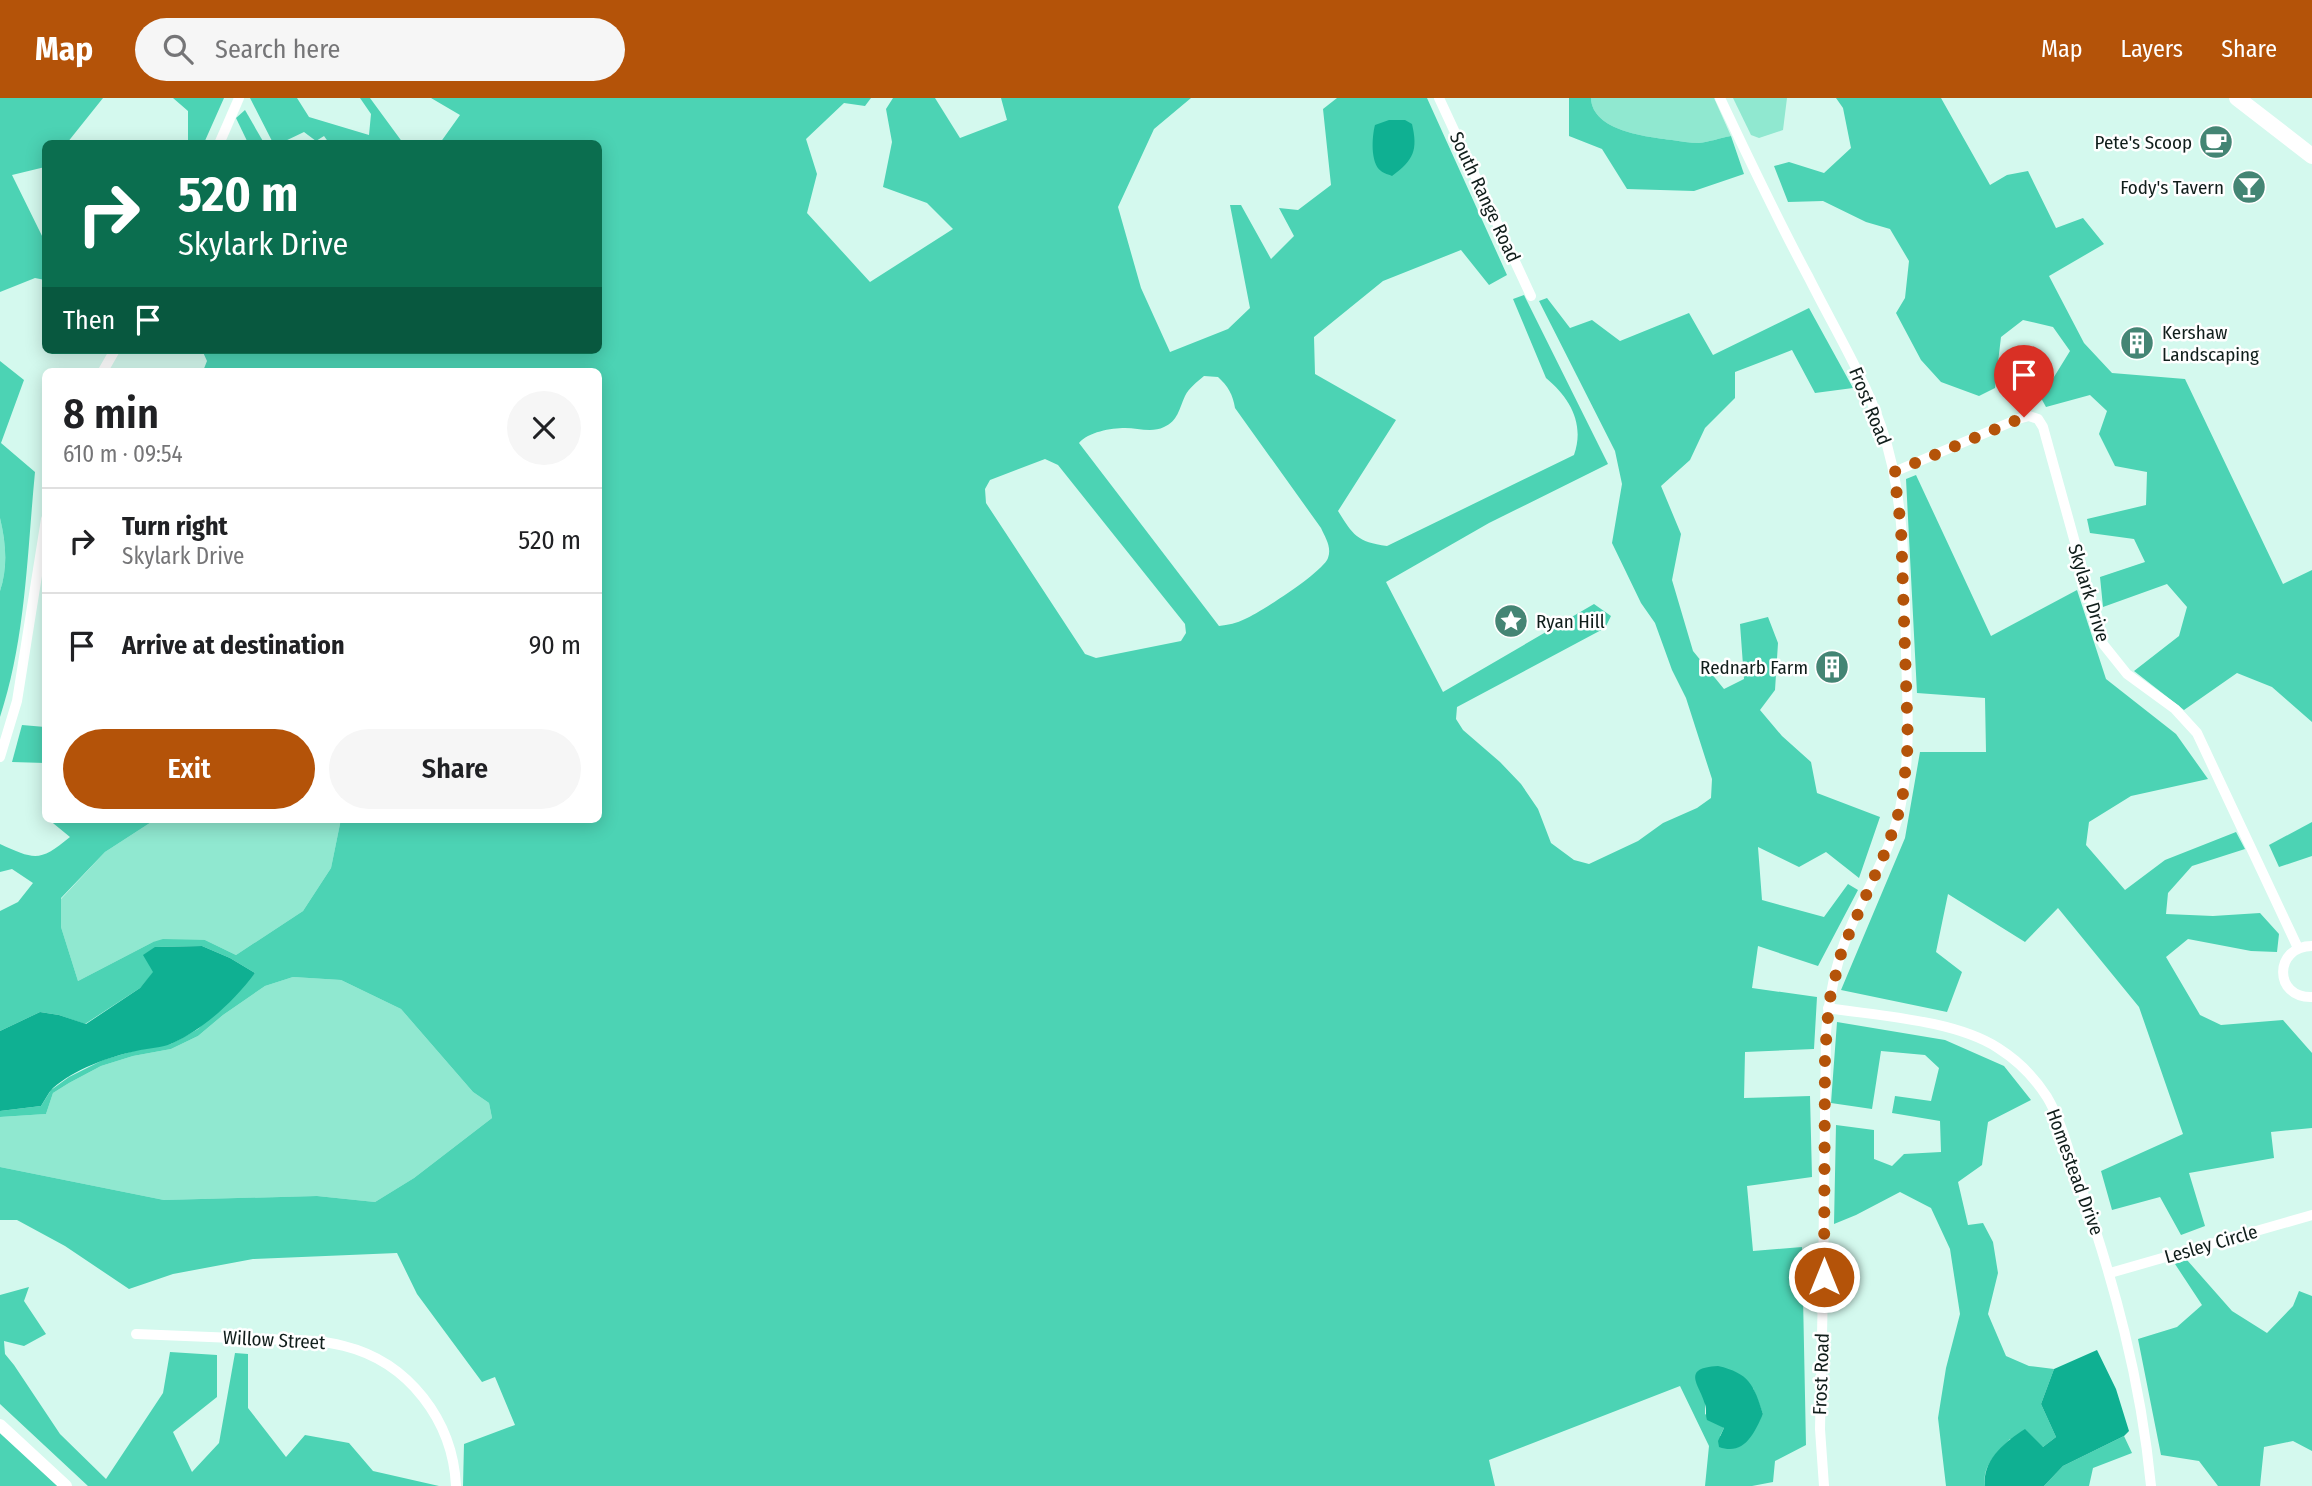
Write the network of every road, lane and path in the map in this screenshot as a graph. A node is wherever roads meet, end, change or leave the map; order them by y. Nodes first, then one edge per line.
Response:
1 (239, 98) edge
2 (1439, 98) edge
3 (1720, 98) edge
4 (2237, 98) edge
5 (221, 140) edge
6 (2312, 156) edge
7 (1531, 296) dead end
8 (1894, 472) junction
9 (42, 544) edge
10 (0, 757) edge
11 (2312, 946) edge
12 (2298, 948) junction
13 (2312, 997) edge
14 (1828, 1008) junction
15 (2312, 1215) edge
16 (2110, 1273) junction
17 (136, 1334) dead end
18 (0, 1425) edge
19 (66, 1486) edge
20 (456, 1486) edge
21 (1824, 1486) edge
22 (2151, 1486) edge

1 - 5 street
2 - 7 street, South Range Road
3 - 8 street, Frost Road
4 - 6 main road
8 - 12 street, Skylark Drive
8 - 14 street, Frost Road
9 - 10 street
11 - 12 street
12 - 13 street
14 - 16 street, Homestead Drive
14 - 21 street, Frost Road
15 - 16 street, Lesley Circle
16 - 22 street, Homestead Drive
17 - 20 street, Willow Street
18 - 19 street

